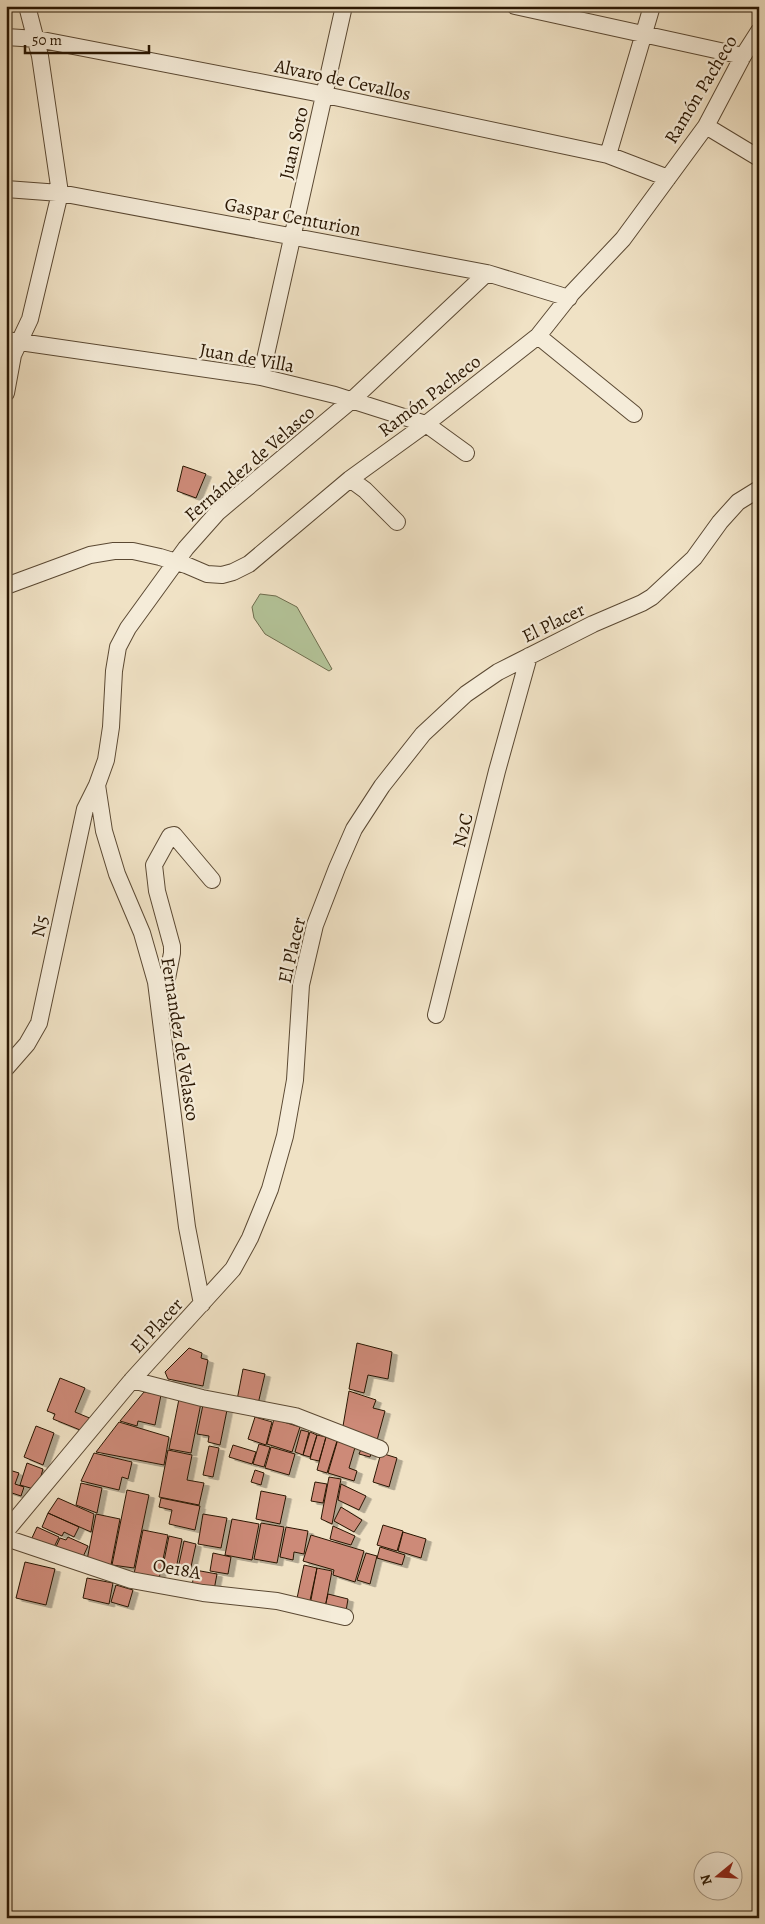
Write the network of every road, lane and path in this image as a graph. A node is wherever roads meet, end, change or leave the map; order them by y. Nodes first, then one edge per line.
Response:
1 (27, 6) edge
2 (344, 6) edge
3 (515, 6) edge
4 (652, 6) edge
5 (759, 31) edge
6 (645, 34) junction
7 (6, 37) edge
8 (37, 39) junction
9 (743, 56) junction
10 (324, 95) junction
11 (706, 126) junction
12 (608, 155) junction
13 (759, 158) edge
14 (668, 178) junction
15 (6, 189) edge
16 (60, 193) junction
17 (292, 236) junction
18 (487, 273) junction
19 (569, 298) junction
20 (538, 336) junction
21 (13, 340) edge
22 (262, 377) junction
23 (6, 393) edge
24 (352, 399) junction
25 (634, 414) dead end
26 (426, 424) junction
27 (466, 454) dead end
28 (350, 480) junction
29 (759, 489) edge
30 (397, 522) dead end
31 (176, 562) junction
32 (6, 586) edge
33 (529, 656) junction
34 (97, 785) junction
35 (212, 880) dead end
36 (159, 1013) junction
37 (436, 1015) dead end
38 (6, 1068) edge
39 (202, 1304) junction
40 (132, 1380) junction
41 (380, 1449) dead end
42 (6, 1531) edge
43 (6, 1538) edge
44 (345, 1617) dead end

1 - 8 street
2 - 10 street, Juan Soto
3 - 6 street
4 - 6 street
5 - 9 street, Ramón Pacheco
6 - 9 street
6 - 12 street
7 - 8 street, Alvaro de Cevallos
8 - 10 street, Alvaro de Cevallos
8 - 16 street
9 - 11 street, Ramón Pacheco
10 - 12 street, Alvaro de Cevallos
10 - 17 street, Juan Soto
11 - 13 street
11 - 14 street, Ramón Pacheco
12 - 14 street, Alvaro de Cevallos
14 - 19 street, Ramón Pacheco
15 - 16 street, Gaspar Centurion
16 - 17 street, Gaspar Centurion
16 - 21 street
17 - 18 street, Gaspar Centurion
17 - 22 street, Juan Soto
18 - 19 street, Gaspar Centurion
18 - 24 street, Fernández de Velasco
19 - 20 street, Ramón Pacheco
20 - 25 street
20 - 26 street, Ramón Pacheco
21 - 22 street, Juan de Villa
21 - 23 street
22 - 24 street, Juan de Villa
24 - 26 street, Juan de Villa
24 - 31 street, Fernández de Velasco
26 - 27 street, Juan de Villa
26 - 28 street, Ramón Pacheco
28 - 30 street
28 - 31 street, Ramón Pacheco
29 - 33 street, El Placer
31 - 32 street, Ramón Pacheco
31 - 34 street, Fernández de Velasco
33 - 37 street, N2C
33 - 39 street, El Placer
34 - 36 street, Fernandez de Velasco
34 - 38 street, N5
35 - 36 street
36 - 39 street, Fernandez de Velasco
39 - 40 street, El Placer
40 - 41 street
40 - 42 street, El Placer
43 - 44 street, Oe18A

